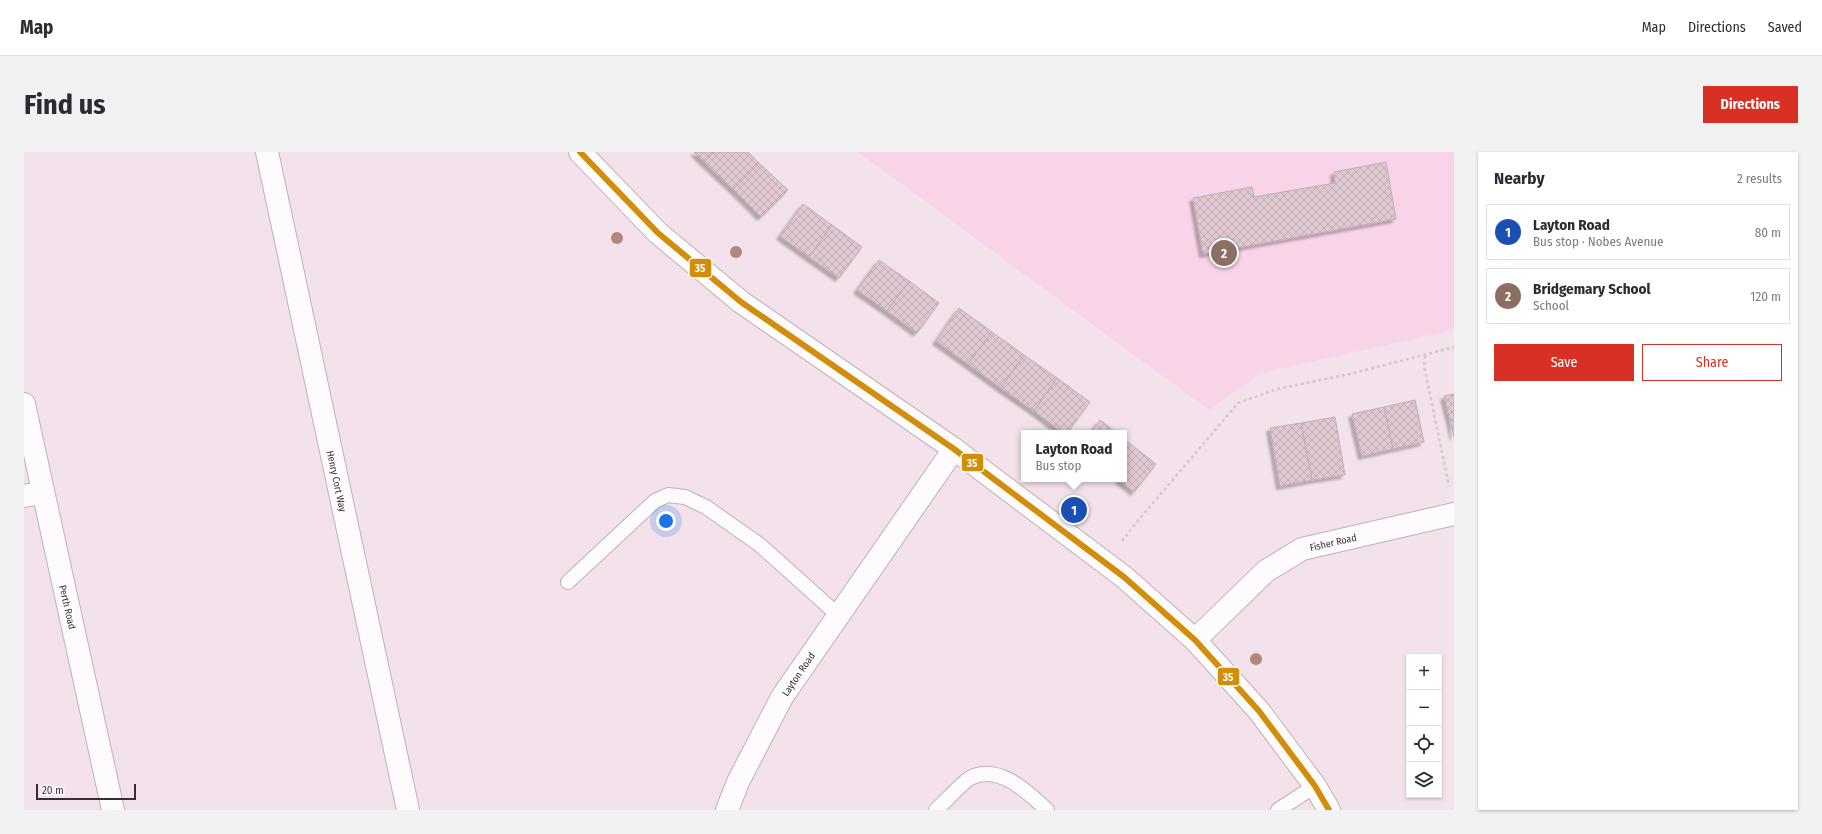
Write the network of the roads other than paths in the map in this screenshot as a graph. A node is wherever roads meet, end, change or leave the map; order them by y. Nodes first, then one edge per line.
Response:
1 (267, 152) edge
2 (580, 152) edge
3 (24, 404) edge
4 (954, 448) junction
5 (33, 494) edge
6 (1454, 514) edge
7 (568, 582) dead end
8 (838, 615) junction
9 (1195, 640) junction
10 (1315, 786) junction
11 (113, 810) edge
12 (408, 810) edge
13 (728, 810) edge
14 (936, 810) edge
15 (1047, 810) edge
16 (1278, 810) edge
17 (1329, 810) edge

1 - 12 street, Henry Cort Way
2 - 4 street
3 - 5 street, Perth Road
4 - 8 street, Layton Road
4 - 9 street
5 - 11 street, Perth Road
6 - 9 street, Fisher Road
7 - 8 lane
8 - 13 street, Layton Road
9 - 10 street
10 - 16 lane
10 - 17 street
14 - 15 lane

